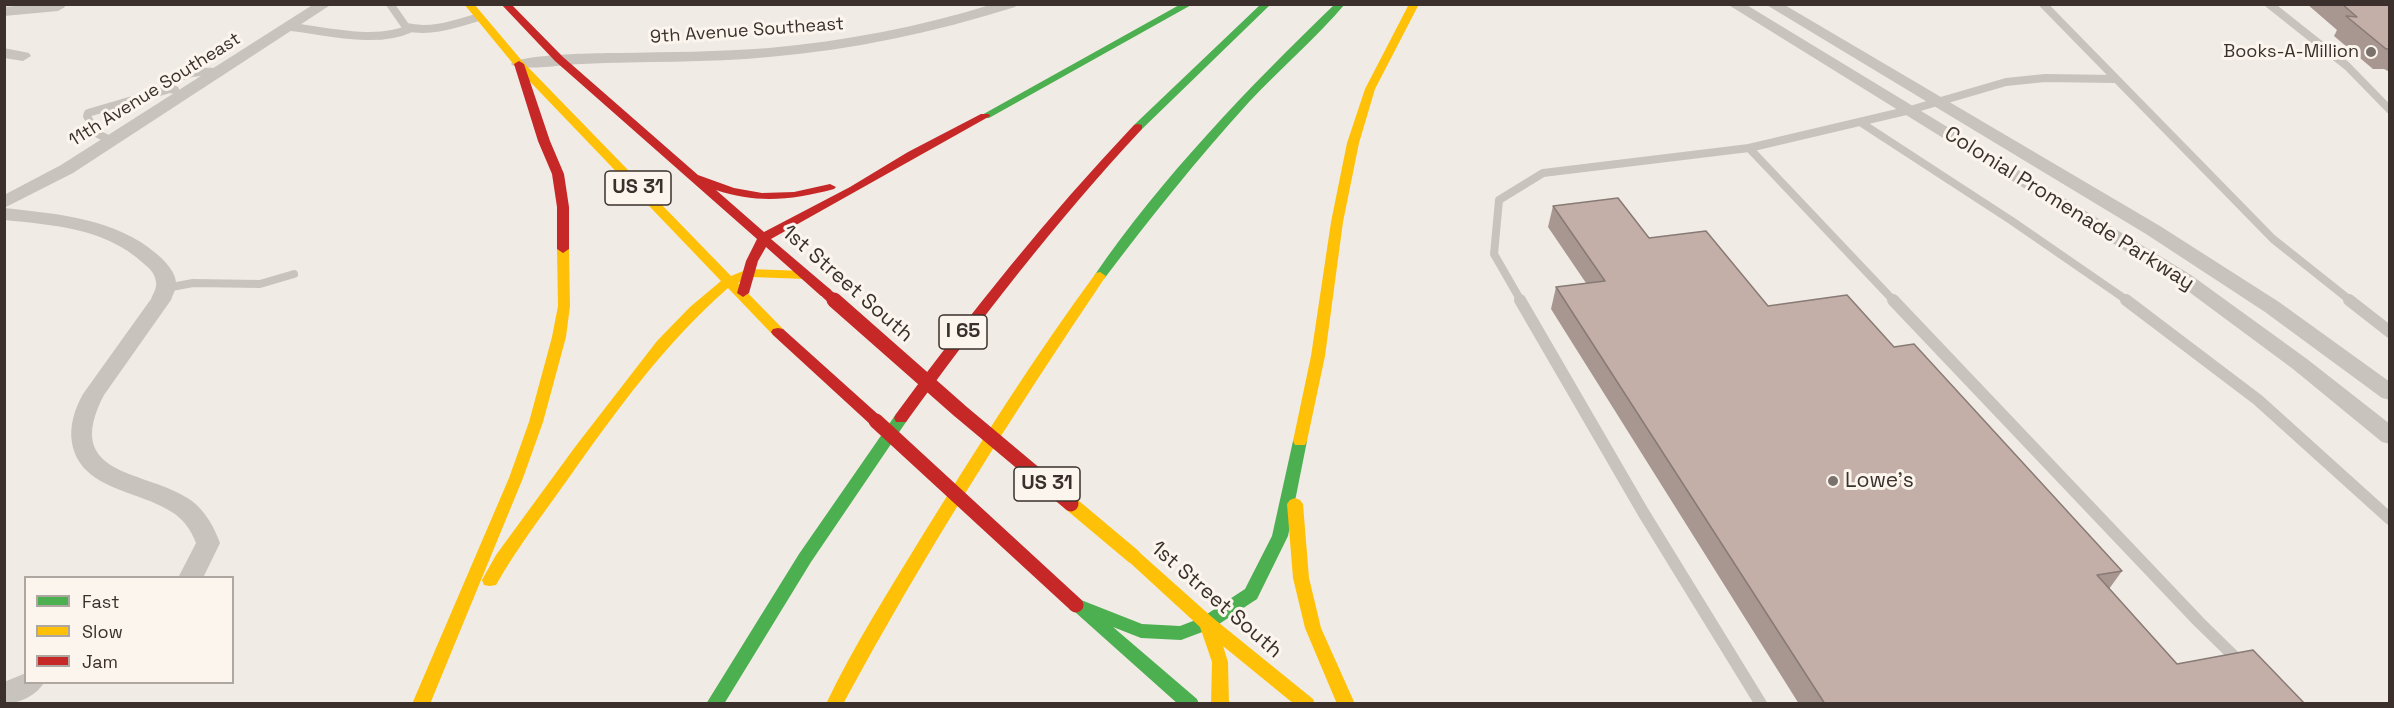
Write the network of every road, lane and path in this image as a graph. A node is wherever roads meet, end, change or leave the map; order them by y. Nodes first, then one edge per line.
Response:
1 (324, 4) edge
2 (390, 4) edge
3 (468, 4) edge
4 (505, 4) edge
5 (1010, 4) edge
6 (1189, 4) edge
7 (1267, 4) edge
8 (1341, 4) edge
9 (1414, 4) edge
10 (1734, 4) edge
11 (1772, 4) edge
12 (2043, 4) edge
13 (2269, 4) edge
14 (58, 7) dead end
15 (4, 12) edge
16 (479, 17) junction
17 (291, 27) junction
18 (410, 29) junction
19 (4, 53) edge
20 (23, 56) dead end
21 (559, 59) junction
22 (519, 64) junction
23 (220, 72) junction
24 (2115, 79) junction
25 (170, 89) junction
26 (187, 93) junction
27 (1936, 102) junction
28 (1910, 110) junction
29 (2390, 110) edge
30 (1860, 122) junction
31 (112, 141) junction
32 (1749, 148) junction
33 (902, 160) junction
34 (696, 178) junction
35 (4, 203) edge
36 (4, 214) edge
37 (764, 238) junction
38 (748, 273) junction
39 (294, 274) dead end
40 (806, 275) junction
41 (728, 282) junction
42 (166, 288) junction
43 (742, 296) junction
44 (2390, 332) edge
45 (2390, 393) edge
46 (2390, 436) edge
47 (1293, 474) junction
48 (2390, 519) edge
49 (191, 576) edge
50 (1076, 605) junction
51 (1207, 623) junction
52 (2247, 669) edge
53 (27, 684) edge
54 (4, 695) edge
55 (424, 697) edge
56 (714, 704) edge
57 (834, 704) edge
58 (1191, 704) edge
59 (1220, 704) edge
60 (1307, 704) edge
61 (1346, 704) edge
62 (1761, 704) edge

1 - 17 street, 11th Avenue Southeast
2 - 18 lane
3 - 16 main road, US 31
4 - 21 main road, 1st Street South / US 31
5 - 21 street, 9th Avenue Southeast
6 - 33 main road
7 - 56 main road, I 65
8 - 57 main road
9 - 47 main road
10 - 28 street, Colonial Promenade Parkway
11 - 27 street, Colonial Promenade Parkway
12 - 24 lane
13 - 29 lane
14 - 15 street
16 - 18 lane
16 - 22 main road, US 31
17 - 18 lane
17 - 23 street, 11th Avenue Southeast
19 - 20 street
21 - 22 street, 9th Avenue Southeast
21 - 34 main road, 1st Street South / US 31
22 - 41 main road, US 31
22 - 55 main road
23 - 25 lane
23 - 26 street, 11th Avenue Southeast
24 - 27 lane
24 - 44 lane
25 - 26 lane
25 - 31 lane
26 - 31 street, 11th Avenue Southeast
27 - 28 lane
27 - 45 street, Colonial Promenade Parkway
28 - 30 lane
28 - 46 street, Colonial Promenade Parkway
30 - 32 lane
30 - 48 lane
31 - 35 street, 11th Avenue Southeast
32 - 52 lane
32 - 62 lane
33 - 34 main road
33 - 37 main road
34 - 37 main road, 1st Street South / US 31
36 - 42 street
37 - 38 main road
37 - 40 main road, 1st Street South / US 31
38 - 40 main road
38 - 41 main road
38 - 43 main road
39 - 42 lane
40 - 51 main road, 1st Street South / US 31, bridge
41 - 43 main road, US 31
41 - 55 main road
42 - 49 street
43 - 50 main road, US 31, bridge
47 - 51 main road
47 - 61 main road
50 - 51 main road
50 - 58 main road, US 31
51 - 59 main road
51 - 60 main road, 1st Street South / US 31
53 - 54 street

